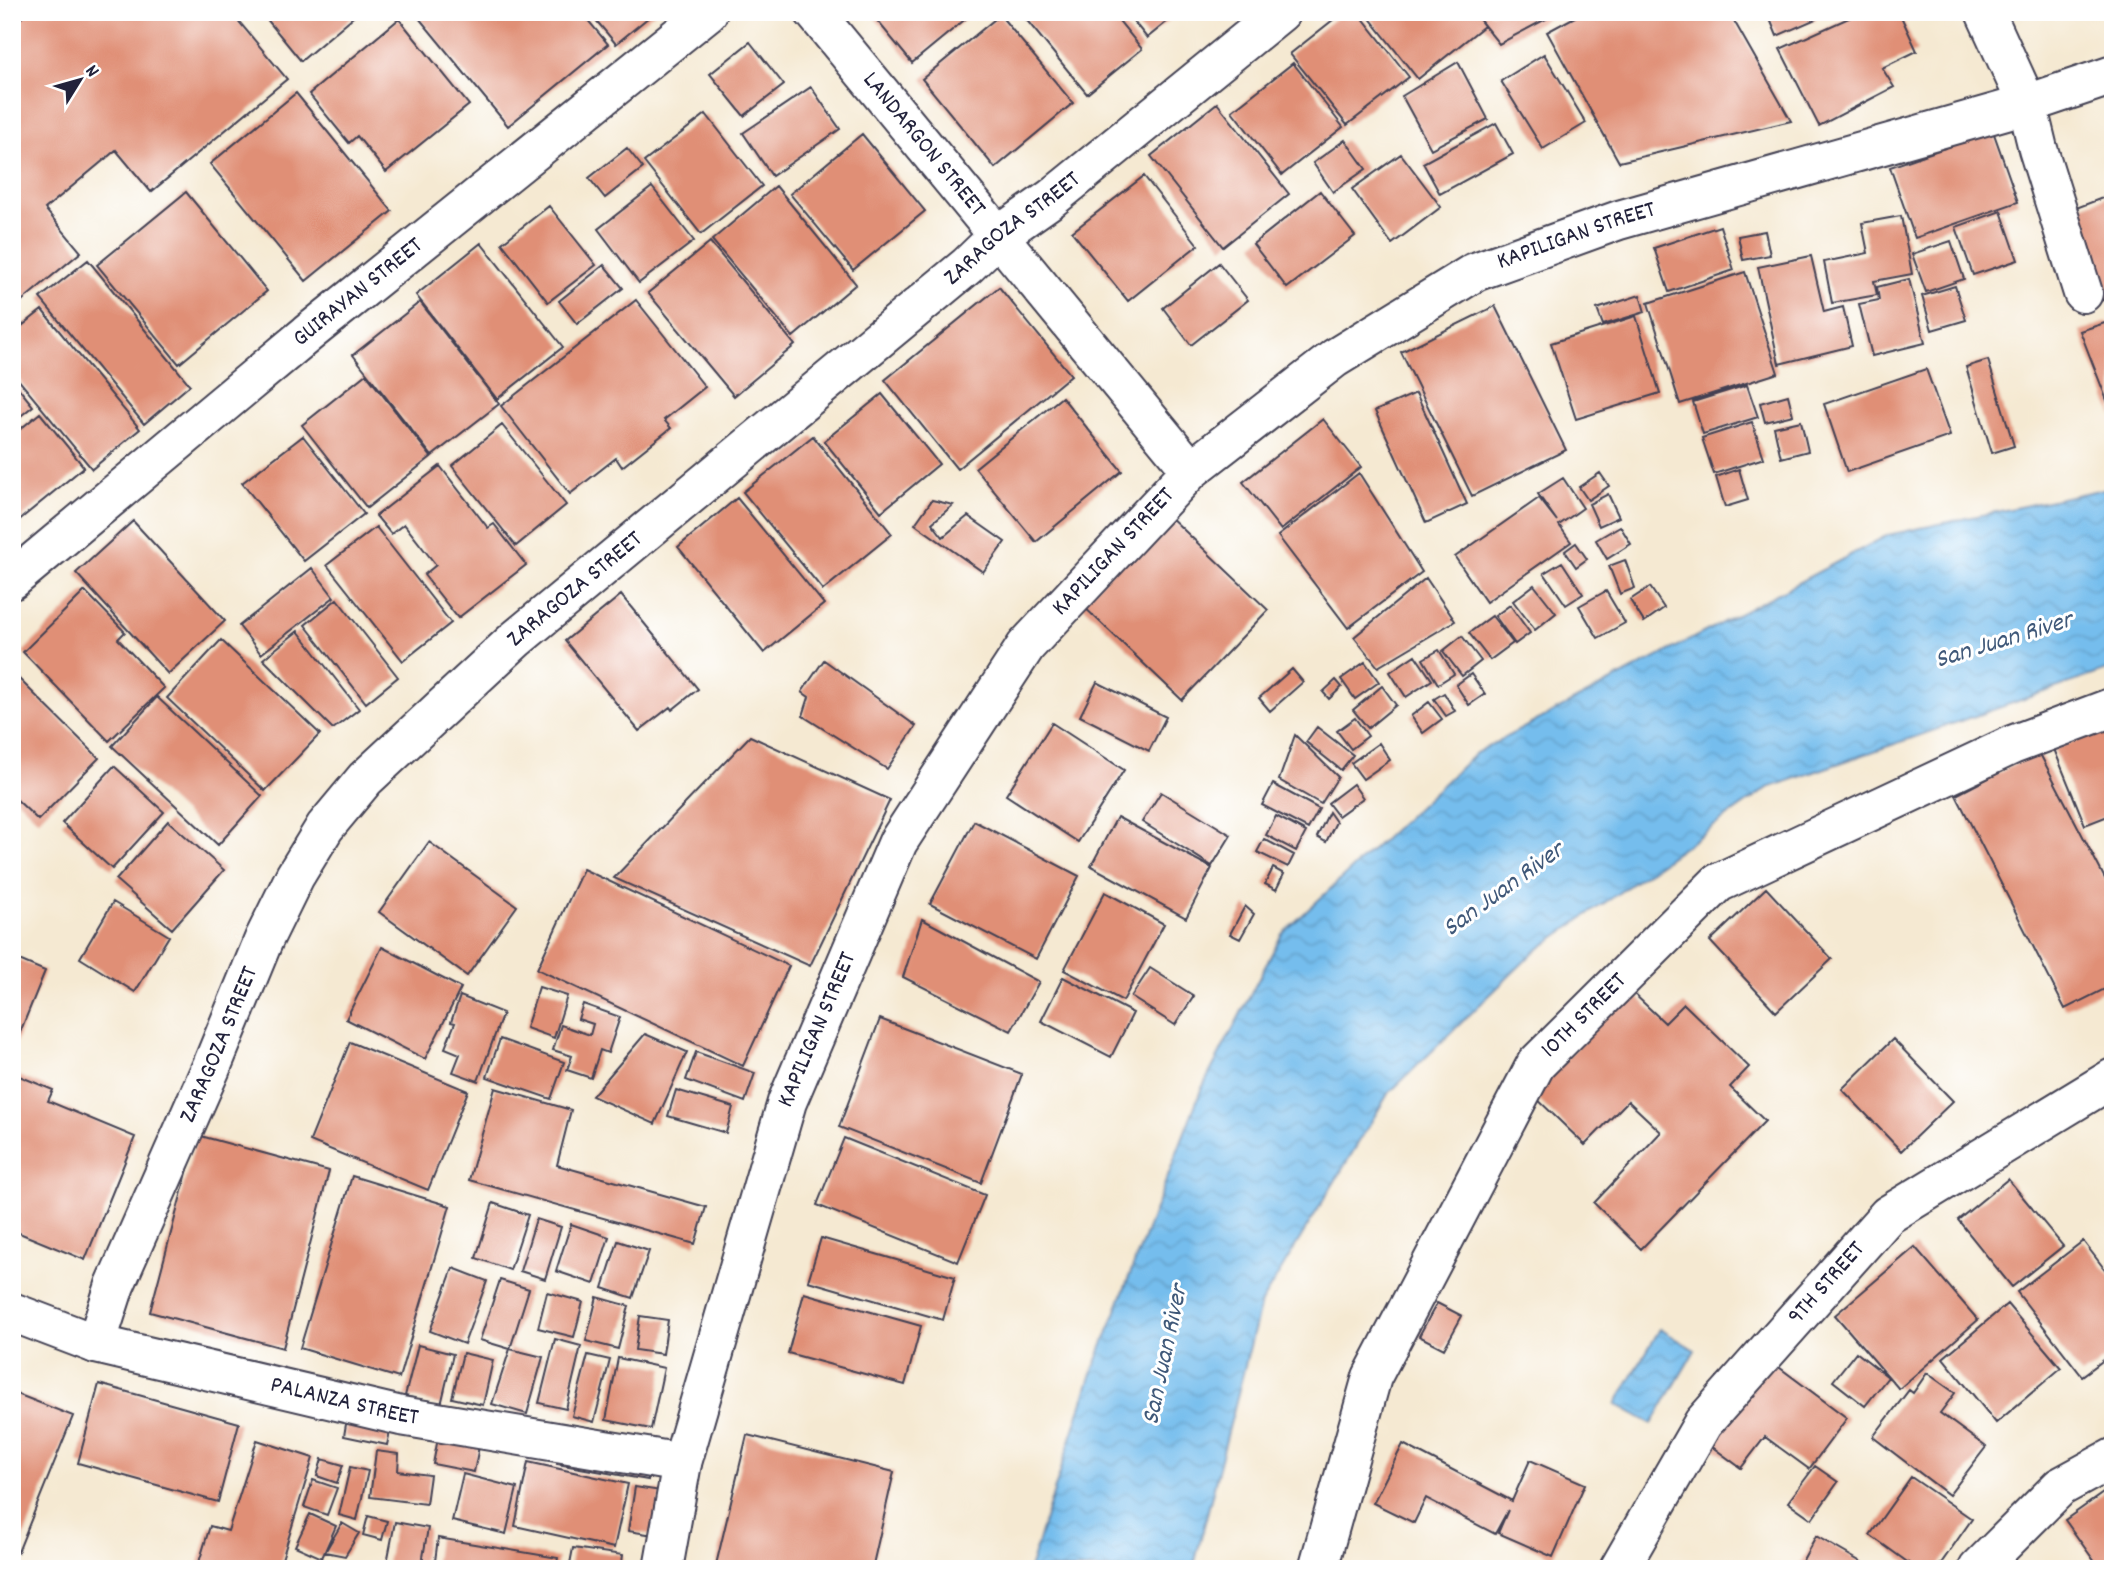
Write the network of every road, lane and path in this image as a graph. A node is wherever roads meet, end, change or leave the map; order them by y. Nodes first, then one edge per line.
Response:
1 (708, 12) edge
2 (814, 12) edge
3 (1281, 12) edge
4 (1985, 12) edge
5 (2113, 75) edge
6 (2027, 104) junction
7 (998, 236) junction
8 (2083, 293) dead end
9 (1191, 470) junction
10 (12, 580) edge
11 (2113, 707) edge
12 (2113, 1078) edge
13 (12, 1312) edge
14 (96, 1344) junction
15 (2113, 1458) edge
16 (682, 1463) junction
17 (663, 1569) edge
18 (1318, 1569) edge
19 (1619, 1569) edge
20 (1978, 1569) edge

1 - 10 street, GUIRAYAN STREET
2 - 7 street, LANDARGON STREET
3 - 7 street, ZARAGOZA STREET
4 - 6 street
5 - 6 street, KAPILIGAN STREET
6 - 8 street
6 - 9 street, KAPILIGAN STREET
7 - 9 street, LANDARGON STREET
7 - 14 street, ZARAGOZA STREET
9 - 16 street, KAPILIGAN STREET
11 - 18 street, 10TH STREET
12 - 19 street, 9TH STREET
13 - 14 street, PALANZA STREET
14 - 16 street, PALANZA STREET
15 - 20 street
16 - 17 street, KAPILIGAN STREET

